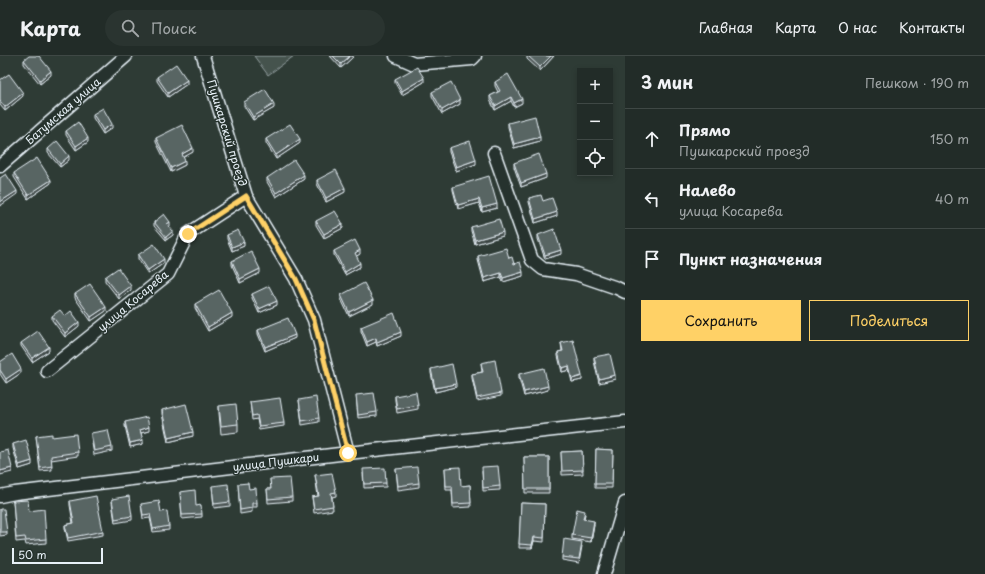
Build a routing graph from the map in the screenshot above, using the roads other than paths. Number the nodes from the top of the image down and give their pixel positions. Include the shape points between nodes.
1 (203, 56) edge
2 (396, 56) edge
3 (474, 56) edge
4 (122, 57) edge
5 (494, 153) dead end
6 (0, 166) edge
7 (246, 196) junction
8 (625, 292) edge
9 (47, 372) dead end
10 (625, 422) edge
11 (348, 453) junction
12 (0, 496) edge
13 (625, 503) edge
14 (604, 574) edge

1 - 7 street, Пушкарский проезд
2 - 3 street via 414,64 472,59
4 - 6 street, Батумская улица
5 - 8 street via 532,260 543,269 576,274
7 - 9 street, улица Косарева via 188,234 168,274
7 - 11 street, Пушкарский проезд via 296,279 314,320
10 - 11 street, улица Пушкари
11 - 12 street, улица Пушкари
13 - 14 street

